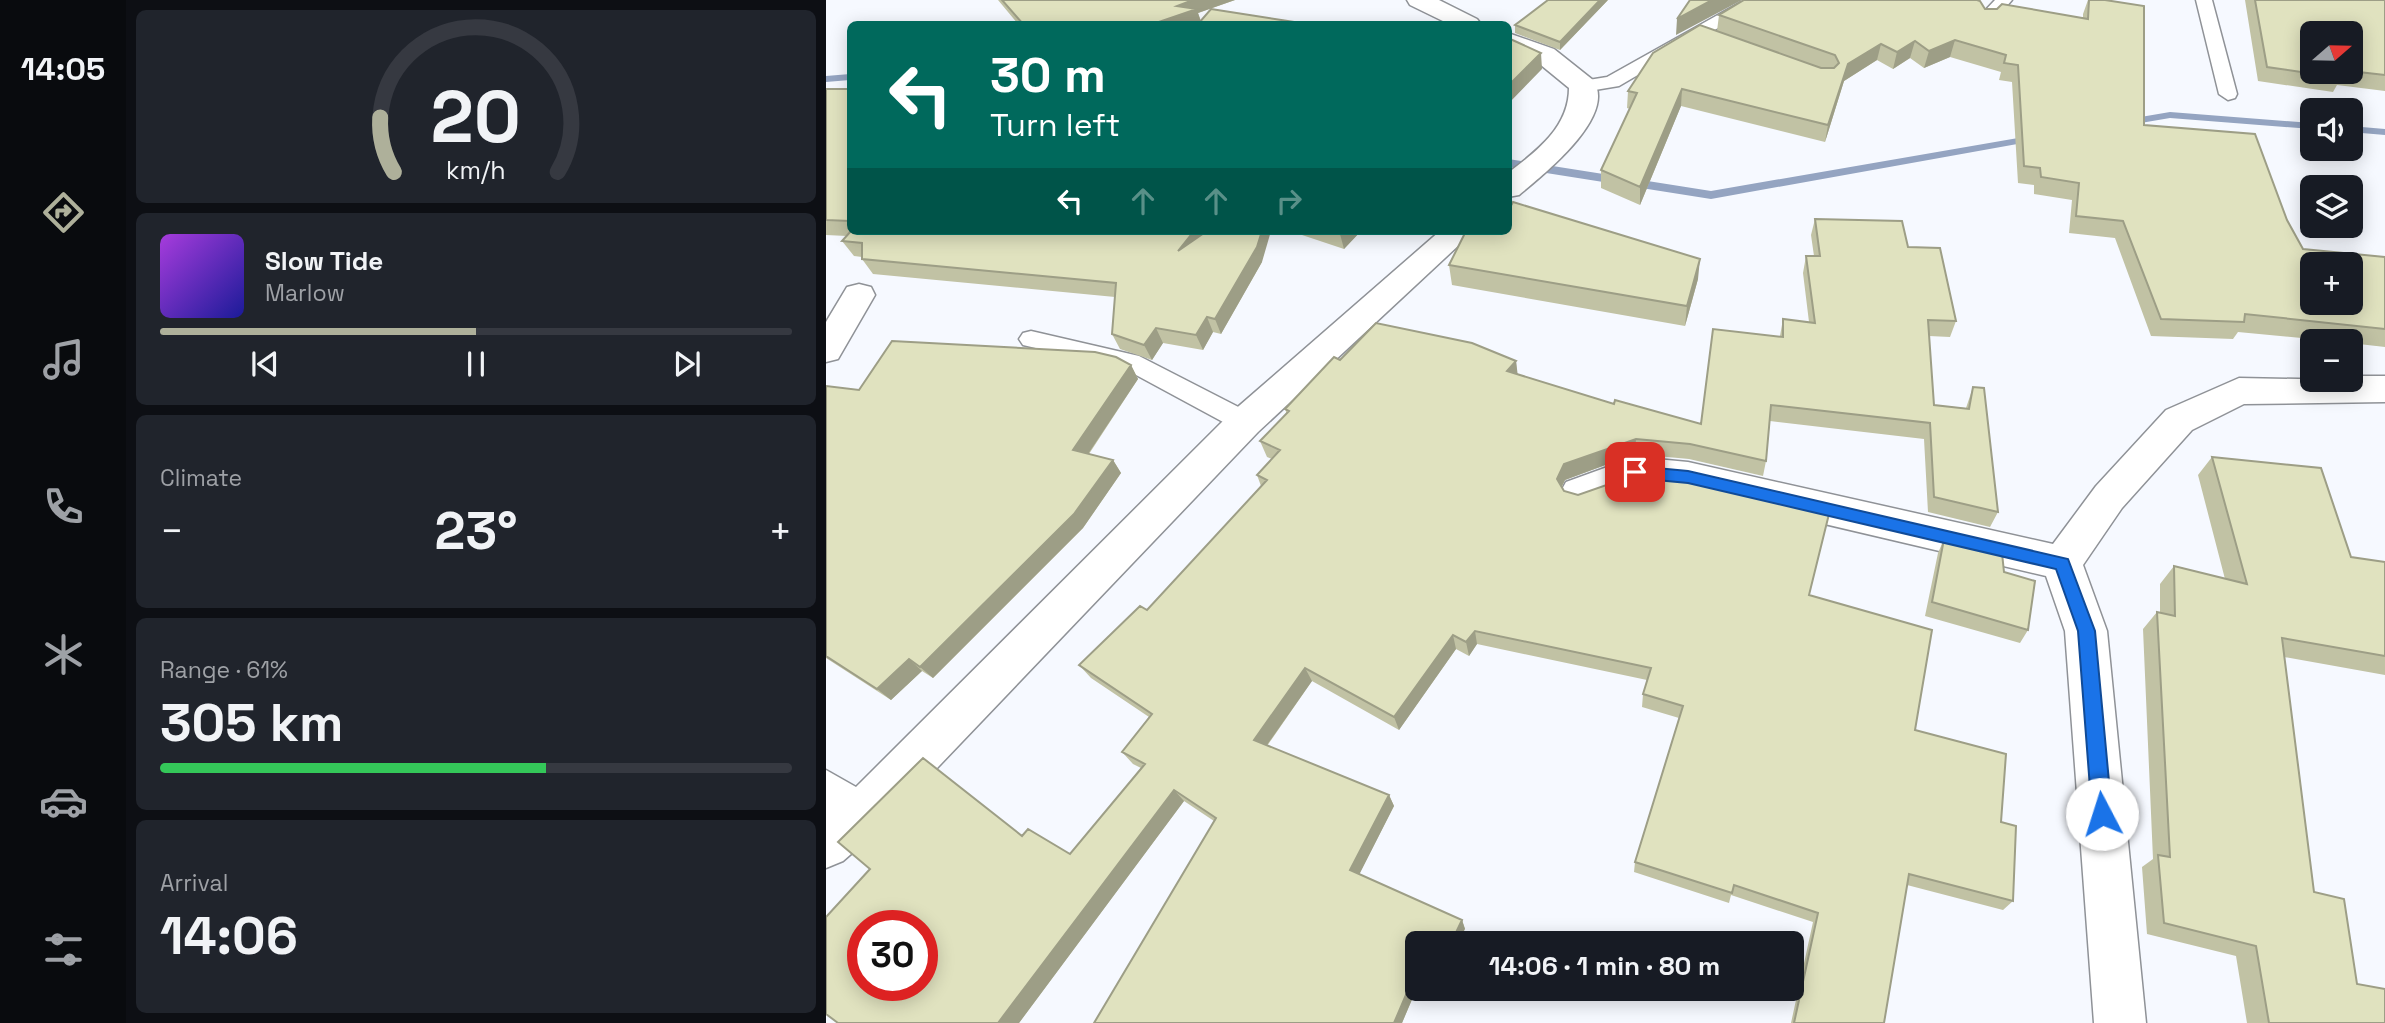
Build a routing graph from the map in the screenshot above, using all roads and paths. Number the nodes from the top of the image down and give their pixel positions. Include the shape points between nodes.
1 (1419, 0) edge
2 (2004, 0) edge
3 (2204, 0) edge
4 (1741, 7) edge
5 (1986, 19) edge
6 (1462, 21) edge
7 (1697, 33) junction
8 (1723, 42) edge
9 (1512, 43) edge
10 (1583, 86) junction
11 (2228, 94) dead end
12 (1512, 185) edge
13 (1455, 235) edge
14 (859, 295) dead end
15 (1031, 339) dead end
16 (826, 350) edge
17 (2385, 389) edge
18 (1245, 422) junction
19 (1579, 493) edge
20 (2062, 564) junction
21 (837, 818) edge
22 (2120, 1023) edge

1 - 6 street
2 - 5 lane
3 - 11 lane
4 - 7 lane
7 - 8 lane
7 - 10 lane via 1612,82
9 - 10 street via 1545,55
10 - 12 street via 1586,101 1557,149
13 - 18 street
14 - 16 street
15 - 18 lane via 1131,362
17 - 20 street via 2239,391 2179,420 2109,497
18 - 21 street
19 - 20 street via 1635,472 1688,477
20 - 22 street via 2086,631

